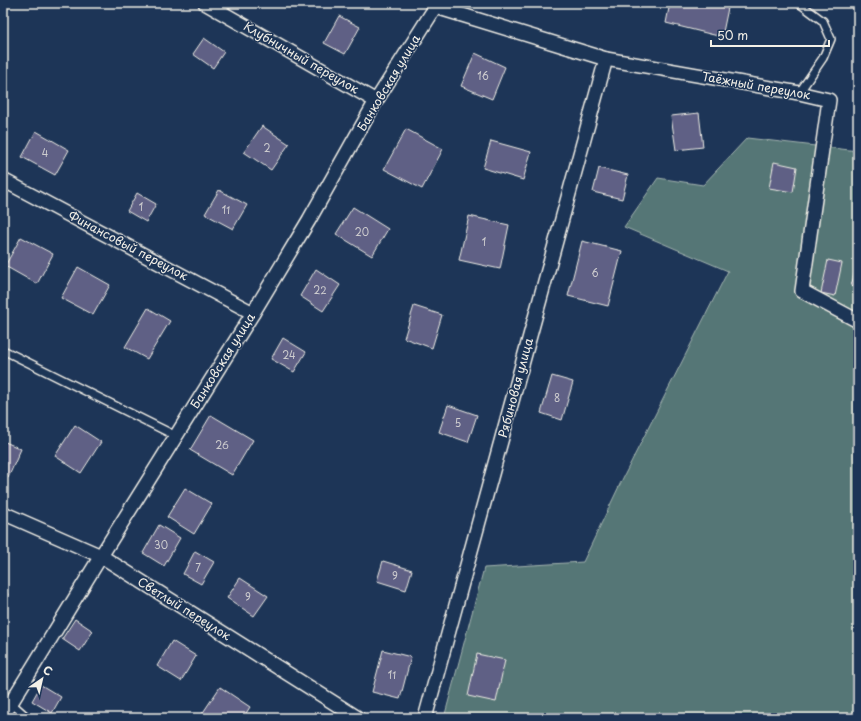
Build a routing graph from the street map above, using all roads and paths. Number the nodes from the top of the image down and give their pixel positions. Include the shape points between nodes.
1 (205, 3) edge
2 (799, 3) edge
3 (437, 5) edge
4 (606, 59) junction
5 (799, 93) junction
6 (376, 101) junction
7 (3, 180) edge
8 (253, 313) junction
9 (858, 321) edge
10 (4, 351) dead end
11 (176, 436) junction
12 (3, 513) edge
13 (100, 556) junction
14 (10, 702) junction
15 (3, 716) edge
16 (28, 718) edge
17 (358, 718) edge
18 (425, 718) edge

1 - 6 street, Клубничный переулок
2 - 5 lane via 823,21 831,38 823,58
3 - 4 street, Таёжный переулок
3 - 6 street, Банковская улица
4 - 5 street, Таёжный переулок
4 - 18 street, Рябиновая улица
5 - 9 street, Таёжный переулок via 828,100 802,291
6 - 8 street, Банковская улица
7 - 8 street, Финансовый переулок
8 - 11 street, Банковская улица
10 - 11 lane
11 - 13 street, Банковская улица
12 - 13 street, Светлый переулок
13 - 14 street, Банковская улица
13 - 17 street, Светлый переулок
14 - 15 street, Банковская улица
14 - 16 lane

